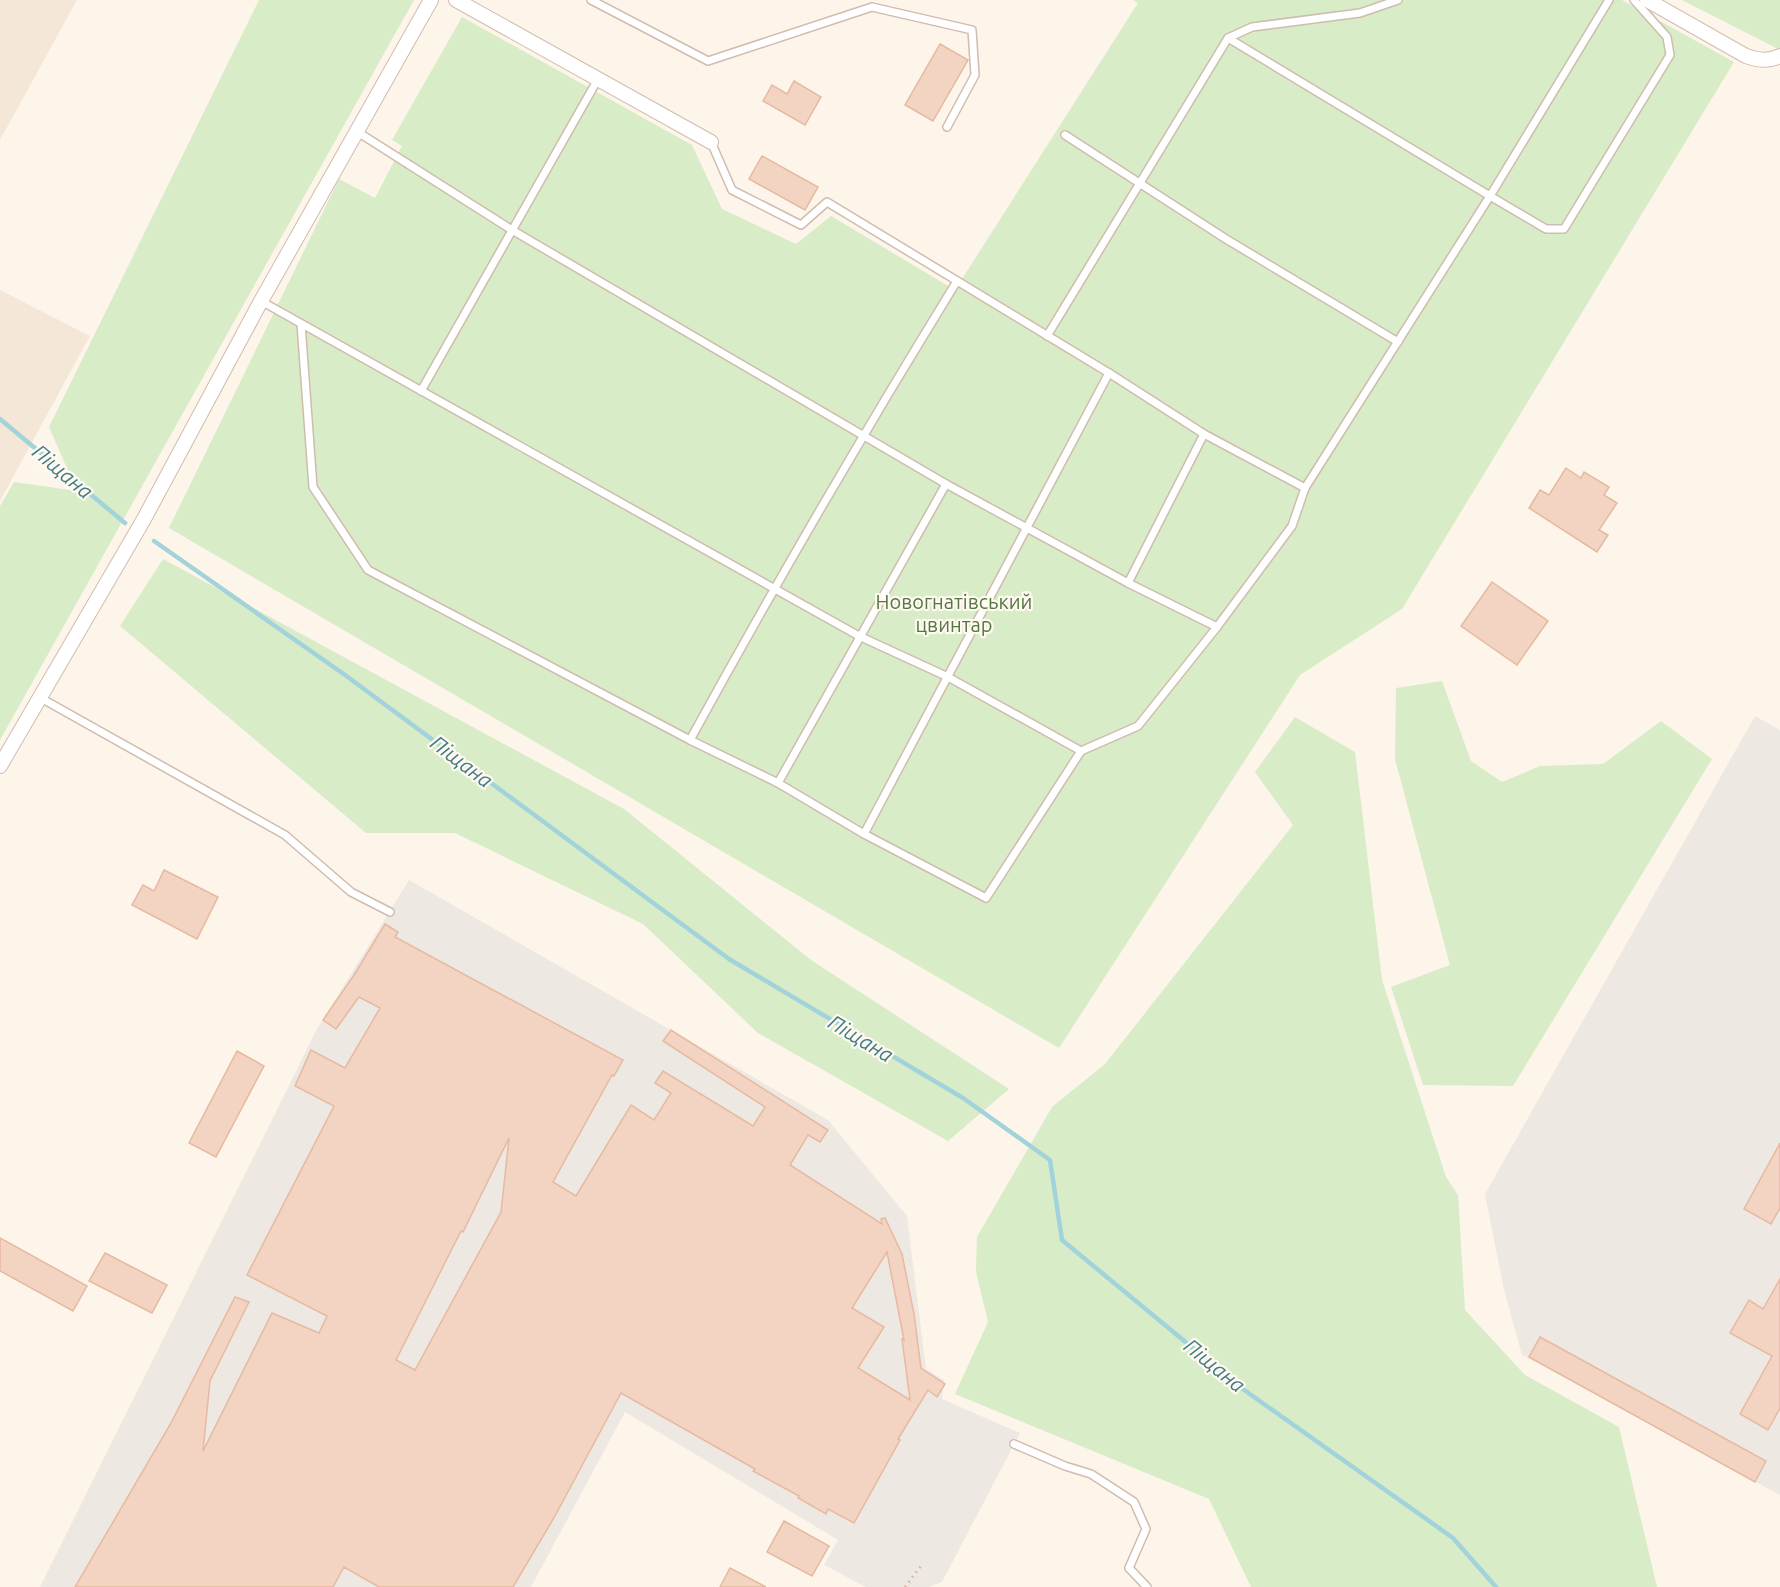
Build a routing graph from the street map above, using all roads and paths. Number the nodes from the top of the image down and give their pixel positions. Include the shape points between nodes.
1 (431, 0) edge
2 (456, 0) edge
3 (591, 0) edge
4 (1398, 0) edge
5 (1609, 0) edge
6 (1634, 0) edge
7 (1647, 0) edge
8 (1228, 38) junction
9 (1780, 56) edge
10 (598, 79) junction
11 (947, 127) dead end
12 (356, 131) junction
13 (1065, 135) dead end
14 (711, 142) joint
15 (1139, 185) junction
16 (1490, 196) junction
17 (512, 230) junction
18 (957, 281) junction
19 (261, 301) junction
20 (301, 324) junction
21 (1047, 336) junction
22 (1398, 342) junction
23 (1109, 373) junction
24 (421, 391) junction
25 (1204, 434) junction
26 (863, 435) junction
27 (946, 484) junction
28 (1305, 488) junction
29 (1026, 526) junction
30 (1128, 583) junction
31 (774, 588) junction
32 (1217, 627) junction
33 (859, 636) junction
34 (948, 677) junction
35 (39, 697) junction
36 (690, 740) junction
37 (1081, 751) junction
38 (0, 766) edge
39 (778, 783) junction
40 (864, 834) junction
41 (390, 912) dead end
42 (1014, 1444) dead end
43 (921, 1566) dead end
44 (905, 1587) edge
45 (1147, 1587) edge

1 - 12 street
2 - 10 street
3 - 11 lane via 708,61 872,7 972,30 975,75
4 - 8 lane via 1360,13 1252,27
5 - 16 lane
6 - 16 lane via 1667,37 1670,55 1564,229 1546,230
7 - 9 street via 1746,56 1760,60
8 - 15 lane
8 - 16 lane
10 - 14 street
10 - 17 lane
12 - 17 lane
12 - 19 street
13 - 15 lane
14 - 18 lane via 732,190 801,225 827,202
15 - 21 lane
15 - 22 lane
16 - 22 lane
17 - 24 lane
17 - 26 lane
18 - 21 lane
18 - 26 lane
19 - 20 lane
19 - 35 street via 144,519
20 - 24 lane
20 - 36 lane via 314,487 368,570
21 - 23 lane
22 - 28 lane
23 - 25 lane
23 - 29 lane
24 - 31 lane
25 - 28 lane
25 - 30 lane
26 - 27 lane
26 - 31 lane
27 - 29 lane
27 - 33 lane
28 - 32 lane via 1292,526
29 - 30 lane
29 - 34 lane
30 - 32 lane
31 - 33 lane
31 - 36 lane
32 - 37 lane via 1138,726
33 - 34 lane
33 - 39 lane
34 - 37 lane
34 - 40 lane
35 - 38 street
35 - 41 lane via 285,834 351,892
36 - 39 lane
37 - 40 lane via 986,898
39 - 40 lane
42 - 45 lane via 1091,1474 1134,1502 1146,1529 1129,1568
43 - 44 path

